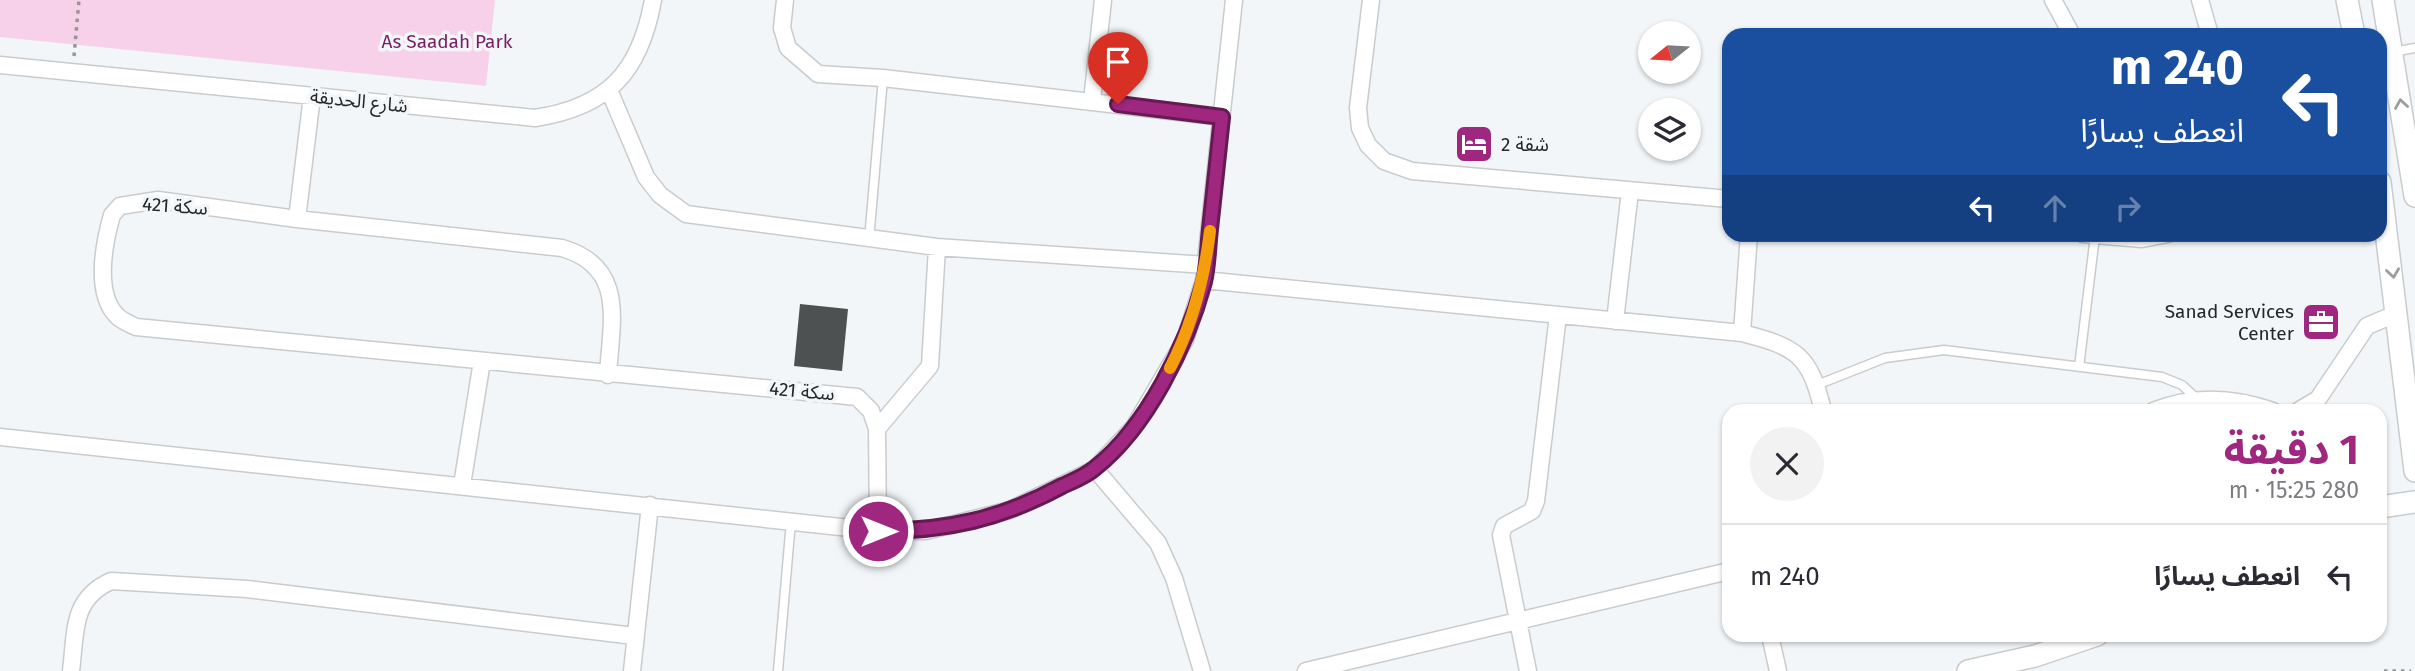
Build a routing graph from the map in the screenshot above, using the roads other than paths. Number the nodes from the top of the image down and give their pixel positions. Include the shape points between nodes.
1 (653, 0) edge
2 (785, 0) edge
3 (1103, 0) edge
4 (1234, 0) edge
5 (1371, 0) edge
6 (2053, 0) edge
7 (2200, 0) edge
8 (2347, 0) edge
9 (2383, 0) edge
10 (2068, 28) edge
11 (2208, 28) edge
12 (2353, 28) edge
13 (2415, 48) edge
14 (2393, 52) junction
15 (0, 65) edge
16 (883, 78) junction
17 (609, 90) junction
18 (312, 96) junction
19 (1092, 101) junction
20 (1222, 117) junction
21 (1630, 191) junction
22 (2415, 196) edge
23 (1722, 198) edge
24 (297, 219) junction
25 (2387, 233) edge
26 (869, 240) junction
27 (1748, 242) edge
28 (2088, 242) edge
29 (937, 247) junction
30 (1205, 272) junction
31 (2398, 313) junction
32 (1558, 315) junction
33 (1615, 321) junction
34 (1742, 333) junction
35 (482, 361) junction
36 (2079, 367) junction
37 (608, 375) junction
38 (1817, 385) junction
39 (2197, 400) junction
40 (1821, 404) edge
41 (2181, 404) edge
42 (2247, 404) edge
43 (2310, 404) edge
44 (877, 429) junction
45 (0, 437) edge
46 (1094, 469) junction
47 (2415, 471) edge
48 (462, 485) junction
49 (2415, 502) edge
50 (650, 505) junction
51 (2387, 506) edge
52 (791, 521) junction
53 (878, 531) junction
54 (1722, 573) edge
55 (1516, 621) junction
56 (634, 636) junction
57 (1772, 642) edge
58 (2076, 642) edge
59 (71, 671) edge
60 (632, 671) edge
61 (778, 671) edge
62 (1202, 671) edge
63 (1306, 671) edge
64 (1528, 671) edge
65 (1778, 671) edge
66 (1968, 671) edge

1 - 17 street, شارع الحديقة via 637,56
2 - 16 street via 782,28 788,48 804,65 818,74
3 - 19 street
4 - 20 street
5 - 21 street via 1358,108 1368,145 1384,161 1412,171
6 - 10 street
7 - 11 street
8 - 12 main road
9 - 14 main road
13 - 14 lane
22 -> 14 main road
15 - 18 street, شارع الحديقة
16 - 19 street
16 - 26 lane
17 - 18 street, شارع الحديقة via 578,108 535,118
17 - 26 street via 646,177 660,195 686,214
18 - 24 street
19 - 20 street
20 - 30 street
21 - 23 street
21 - 33 street
24 - 35 street, سكة 421 via 158,200 120,206 108,227 103,285 108,303 118,318 136,327
24 - 37 street, سكة 421 via 562,248 582,254 607,281 612,298
25 -> 31 main road
26 - 29 street
27 - 34 street
28 - 36 lane
29 - 30 street
29 - 44 street via 930,366
30 - 32 street
30 - 46 street via 1185,340 1166,376 1134,428
31 - 43 street via 2367,326 2318,399
31 - 47 main road
32 - 33 street
32 - 55 street via 1536,502 1532,511 1504,526 1501,535
33 - 34 street
34 - 38 street via 1777,342 1796,353 1811,369
35 - 37 street, سكة 421
35 - 48 street
36 - 38 lane via 1924,351 1885,358
36 - 39 lane via 2162,377 2182,385
37 - 44 street, سكة 421 via 857,397 870,411
38 - 40 street
39 - 41 street
39 - 42 street
44 - 53 street
45 - 48 street
46 - 53 street via 1030,502 977,521 926,531
46 - 62 street via 1158,543 1174,578
48 - 50 street
49 - 51 main road
50 - 52 street
50 - 56 street
52 - 53 street
52 - 61 lane
54 - 55 street
55 - 63 street
55 - 64 street
56 - 59 street via 247,589 111,581 94,589 82,603
56 - 60 street
57 - 65 street
58 - 66 main road

